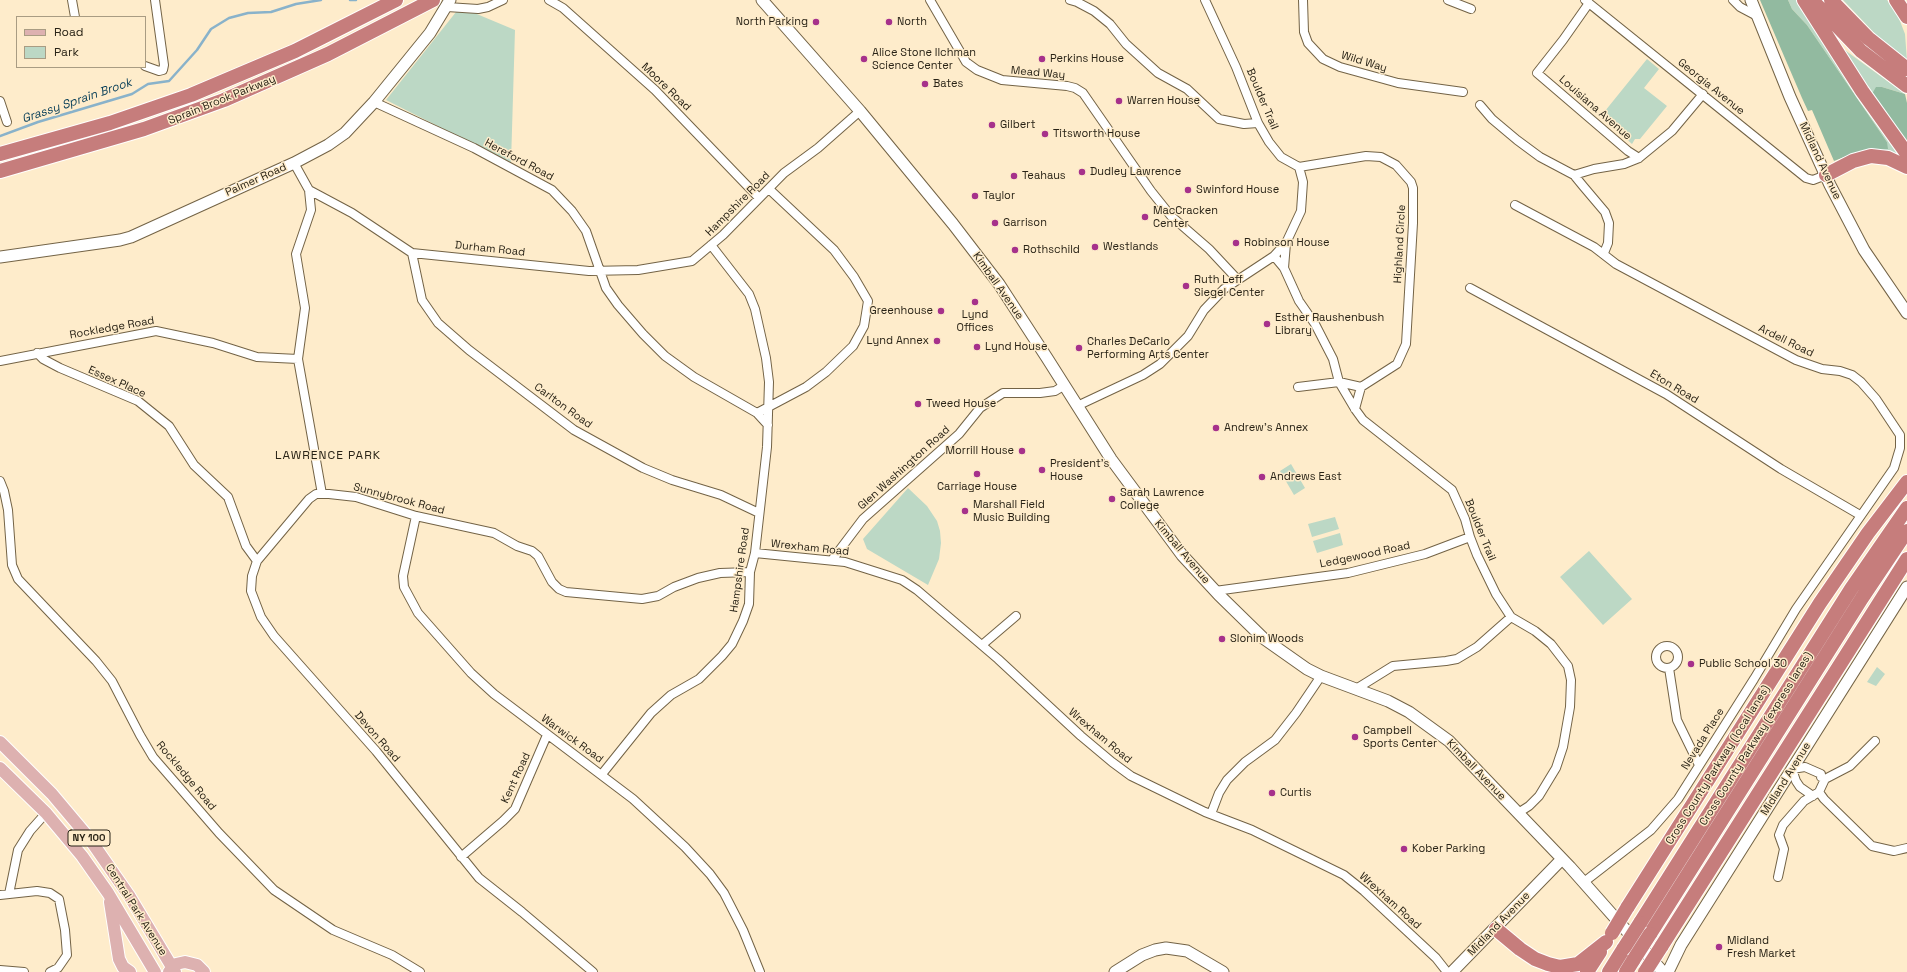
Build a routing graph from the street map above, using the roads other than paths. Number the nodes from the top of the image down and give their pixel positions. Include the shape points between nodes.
1 (72, 0) edge
2 (155, 0) edge
3 (396, 0) edge
4 (433, 0) edge
5 (503, 0) edge
6 (549, 0) edge
7 (762, 0) edge
8 (930, 0) edge
9 (1070, 0) edge
10 (1205, 0) edge
11 (1303, 0) edge
12 (1448, 0) edge
13 (1733, 0) edge
14 (1751, 0) edge
15 (1804, 0) edge
16 (1812, 0) edge
17 (1831, 0) edge
18 (1838, 0) edge
19 (1896, 0) edge
20 (1587, 1) edge
21 (449, 3) edge
22 (1471, 9) dead end
23 (75, 16) edge
24 (1757, 16) junction
25 (1907, 17) edge
26 (1857, 28) junction
27 (146, 66) edge
28 (1907, 69) edge
29 (1907, 86) edge
30 (1464, 92) dead end
31 (1703, 94) junction
32 (0, 101) edge
33 (374, 102) junction
34 (1480, 105) dead end
35 (860, 111) junction
36 (7, 122) dead end
37 (1258, 123) junction
38 (0, 154) edge
39 (1907, 154) edge
40 (1639, 158) junction
41 (294, 163) junction
42 (1299, 167) junction
43 (1907, 167) edge
44 (0, 172) edge
45 (1574, 175) junction
46 (1826, 175) junction
47 (769, 188) junction
48 (309, 190) junction
49 (759, 198) junction
50 (1515, 205) dead end
51 (1286, 243) junction
52 (712, 245) junction
53 (412, 253) junction
54 (1604, 253) junction
55 (423, 254) junction
56 (1274, 256) junction
57 (0, 257) edge
58 (414, 266) junction
59 (1284, 268) junction
60 (600, 271) junction
61 (1238, 280) junction
62 (1470, 288) dead end
63 (1907, 313) edge
64 (37, 353) junction
65 (298, 359) junction
66 (0, 361) edge
67 (1339, 382) junction
68 (1065, 385) junction
69 (1298, 387) dead end
70 (1361, 388) junction
71 (1077, 406) junction
72 (769, 407) junction
73 (1355, 409) junction
74 (757, 413) junction
75 (768, 425) junction
76 (1907, 470) edge
77 (0, 481) edge
78 (1907, 482) edge
79 (322, 494) junction
80 (1907, 508) edge
81 (759, 513) junction
82 (1860, 515) junction
83 (416, 516) junction
84 (1907, 531) edge
85 (1470, 537) junction
86 (755, 553) junction
87 (1907, 559) edge
88 (257, 560) junction
89 (832, 560) junction
90 (750, 572) junction
91 (1813, 583) joint
92 (1907, 587) edge
93 (1215, 591) junction
94 (1820, 603) junction
95 (1016, 616) dead end
96 (1511, 617) junction
97 (982, 645) junction
98 (1669, 668) dead end
99 (1321, 676) junction
100 (1356, 689) junction
101 (547, 735) junction
102 (1875, 741) dead end
103 (0, 742) edge
104 (1699, 765) junction
105 (0, 768) edge
106 (1792, 769) junction
107 (602, 774) junction
108 (1823, 778) junction
109 (1816, 794) junction
110 (46, 813) junction
111 (1518, 813) junction
112 (1211, 814) junction
113 (1907, 848) edge
114 (461, 857) junction
115 (1562, 859) junction
116 (1778, 877) dead end
117 (1584, 882) junction
118 (108, 893) junction
119 (0, 894) edge
120 (9, 894) junction
121 (1492, 932) junction
122 (1609, 937) junction
123 (161, 948) junction
124 (0, 970) edge
125 (152, 971) edge
126 (172, 971) edge
127 (24, 972) edge
128 (50, 972) edge
129 (130, 972) edge
130 (204, 972) edge
131 (420, 972) edge
132 (593, 972) edge
133 (760, 972) edge
134 (1115, 972) edge
135 (1223, 972) edge
136 (1447, 972) edge
137 (1452, 972) edge
138 (1539, 972) edge
139 (1587, 972) edge
140 (1609, 972) edge
141 (1626, 972) edge
142 (1645, 972) edge
143 (1663, 972) edge
144 (1668, 972) edge

1 - 23 street
2 - 27 street via 164,60 163,70
3 - 38 highway, Sprain Brook Parkway via 295,51 197,92 130,116
4 - 44 highway, Sprain Brook Parkway via 315,60 224,100 144,129
5 - 21 street via 478,9
6 - 49 street, Moore Road via 563,8 655,90
7 - 35 street, Kimball Avenue
8 - 61 street, Mead Way via 966,62 977,70 1002,80 1068,86 1083,93 1167,211 1209,249
9 - 37 street via 1094,11 1158,73 1187,89 1219,119 1244,124
10 - 37 street, Boulder Trail
11 - 30 street, Wild Way via 1304,32 1308,43 1323,59 1340,67 1398,83
12 - 22 street
13 - 24 street
14 - 24 street, Midland Avenue
15 - 39 highway via 1862,91
16 - 29 highway via 1856,46
17 - 26 highway
18 - 26 highway
19 - 25 highway
20 - 31 street, Georgia Avenue
20 - 40 street, Louisiana Avenue via 1563,40 1537,73
21 - 33 street, Palmer Road via 430,33
24 - 46 street, Midland Avenue
26 - 28 highway
31 - 40 street via 1672,131
31 - 46 street, Georgia Avenue via 1808,179 1815,180
32 - 36 street
33 - 41 street, Palmer Road via 345,133
33 - 60 street, Hereford Road via 474,148 552,190 586,231
34 - 45 street via 1517,140 1540,157
35 - 47 street, Hampshire Road
35 - 68 street, Kimball Avenue via 954,224 999,284
37 - 42 street, Boulder Trail via 1281,156
40 - 45 street via 1624,164
41 - 48 street
41 - 57 street, Palmer Road via 131,237
42 - 51 street, Boulder Trail via 1303,182 1301,211
42 - 70 street, Highland Circle via 1360,157 1381,157 1396,165 1413,188 1406,344 1397,364
43 - 46 highway via 1888,158 1871,156 1853,161
45 - 54 street via 1605,212 1609,223 1608,243
46 - 63 street, Midland Avenue via 1864,250
47 - 49 street, Hampshire Road
47 - 72 street via 834,250 868,301 864,326 853,346 806,388
48 - 53 street, Durham Road via 352,213
48 - 65 street via 311,210 296,254 305,308
49 - 52 street, Hampshire Road
50 - 54 street, Ardell Road
51 - 56 street, Boulder Trail
51 - 59 street, Boulder Trail
52 - 60 street, Durham Road via 692,261 638,270
52 - 72 street, Hampshire Road via 749,294 756,310 766,358
53 - 55 street, Durham Road
53 - 58 street, Carlton Road
54 - 82 street, Ardell Road via 1616,264 1796,360 1840,371 1861,382 1895,426 1900,435 1900,448 1894,468
55 - 58 street
55 - 60 street, Durham Road
56 - 59 street, Boulder Trail
56 - 61 street
58 - 81 street, Carlton Road via 422,300 438,323 469,350 574,430 643,468 721,495
59 - 67 street, Boulder Trail via 1299,301 1315,324 1333,359
60 - 74 street, Hereford Road via 606,288 618,305 642,334 665,356 694,378
61 - 71 street via 1224,289 1204,310 1188,336 1160,364 1143,375
62 - 82 street, Eton Road via 1666,394 1781,469
64 - 65 street, Rockledge Road via 156,331 213,343 257,357
64 - 66 street, Rockledge Road
64 - 88 street, Essex Place via 60,368 138,401 169,426 194,465 228,497 246,546
65 - 79 street
67 - 69 street
67 - 70 street
67 - 73 street, Boulder Trail
68 - 71 street, Kimball Avenue
68 - 89 street, Glen Washington Road via 1055,391 1040,393 1003,393 980,408 959,434 863,519
70 - 73 street
71 - 93 street, Kimball Avenue via 1135,494 1182,555
72 - 74 street
72 - 75 street, Hampshire Road
73 - 85 street, Boulder Trail via 1363,420 1452,490
74 - 75 street, Hereford Road
75 - 81 street, Hampshire Road
76 - 94 highway via 1839,566
77 - 131 street, Rockledge Road via 8,510 12,566 18,579 112,681 153,757 219,833 274,890 333,930 392,954
78 - 94 highway, Cross County Parkway (local lanes)
79 - 83 street, Sunnybrook Road via 356,497
79 - 88 street, Devon Road via 316,494 309,499
80 - 140 highway, Cross County Parkway (express lanes), bridge via 1851,589
81 - 86 street, Hampshire Road
82 - 91 street, Ardell Road
83 - 90 street, Sunnybrook Road via 494,533 532,551 538,556 552,582 566,592 642,599 658,596 698,578 720,573
83 - 101 street, Warwick Road via 403,576 404,587 410,600 418,613 471,673
84 - 141 highway, Cross County Parkway (express lanes), bridge via 1865,592
85 - 93 street, Ledgewood Road via 1425,554 1348,572
85 - 96 street, Boulder Trail via 1496,594
86 - 89 street, Wrexham Road
86 - 90 street, Hampshire Road
87 - 142 highway, bridge
88 - 114 street, Devon Road via 251,592 261,617 376,751
89 - 97 street, Wrexham Road via 865,567 902,580 918,590
90 - 107 street, Hampshire Road via 749,604 732,644 699,678 671,695 651,713
91 - 104 street, Nevada Place
92 - 106 street, Midland Avenue
93 - 99 street, Kimball Avenue via 1263,638
94 - 122 highway, Cross County Parkway (local lanes), bridge
95 - 97 street
96 - 100 street via 1477,647 1457,658 1446,662 1393,666
96 - 111 street, Boulder Trail via 1551,644 1568,666 1571,680 1570,707 1563,747 1556,768 1539,796
97 - 112 street, Wrexham Road via 1112,762 1131,776
98 - 104 street via 1677,720
99 - 100 street, Kimball Avenue
99 - 112 street via 1275,740 1245,762 1228,780 1219,793
100 - 111 street, Kimball Avenue via 1388,701 1428,724 1449,741
101 - 107 street, Warwick Road
101 - 114 street, Kent Road via 515,809
102 - 108 street via 1850,766
103 - 123 main road, Central Park Avenue / NY 100 via 52,794 89,838
104 - 117 street, Nevada Place via 1662,819
105 - 110 main road, Central Park Avenue / NY 100
106 - 108 street via 1805,767
106 - 109 street via 1800,787
106 - 144 street, Midland Avenue via 1674,955
107 - 133 street, Warwick Road via 653,816 710,874 724,893 743,930
108 - 109 street
109 - 113 street via 1872,846 1894,851
109 - 116 street via 1804,801 1783,825 1779,835 1784,849
110 - 118 main road, Central Park Avenue / NY 100 via 82,856
110 - 120 street via 18,850
111 - 115 street, Kimball Avenue
112 - 136 street, Wrexham Road via 1252,830 1344,875 1436,958
114 - 132 street, Devon Road via 479,878
115 - 117 street, Kimball Avenue
115 - 121 street, Midland Avenue
117 - 143 street, Kimball Avenue
118 - 125 main road, Central Park Avenue / NY 100
118 - 129 main road via 119,959 123,967
119 - 120 street
120 - 128 street via 37,891 50,893 59,899 67,955 58,968
121 - 122 highway via 1535,959 1560,967 1578,964
121 - 137 street, Midland Avenue
121 - 138 highway
122 - 139 highway, Cross County Parkway (local lanes)
123 - 125 main road
123 - 126 main road, Central Park Avenue / NY 100
124 - 127 street
126 - 130 main road via 181,962 189,962
134 - 135 street via 1142,955 1166,948 1187,951

